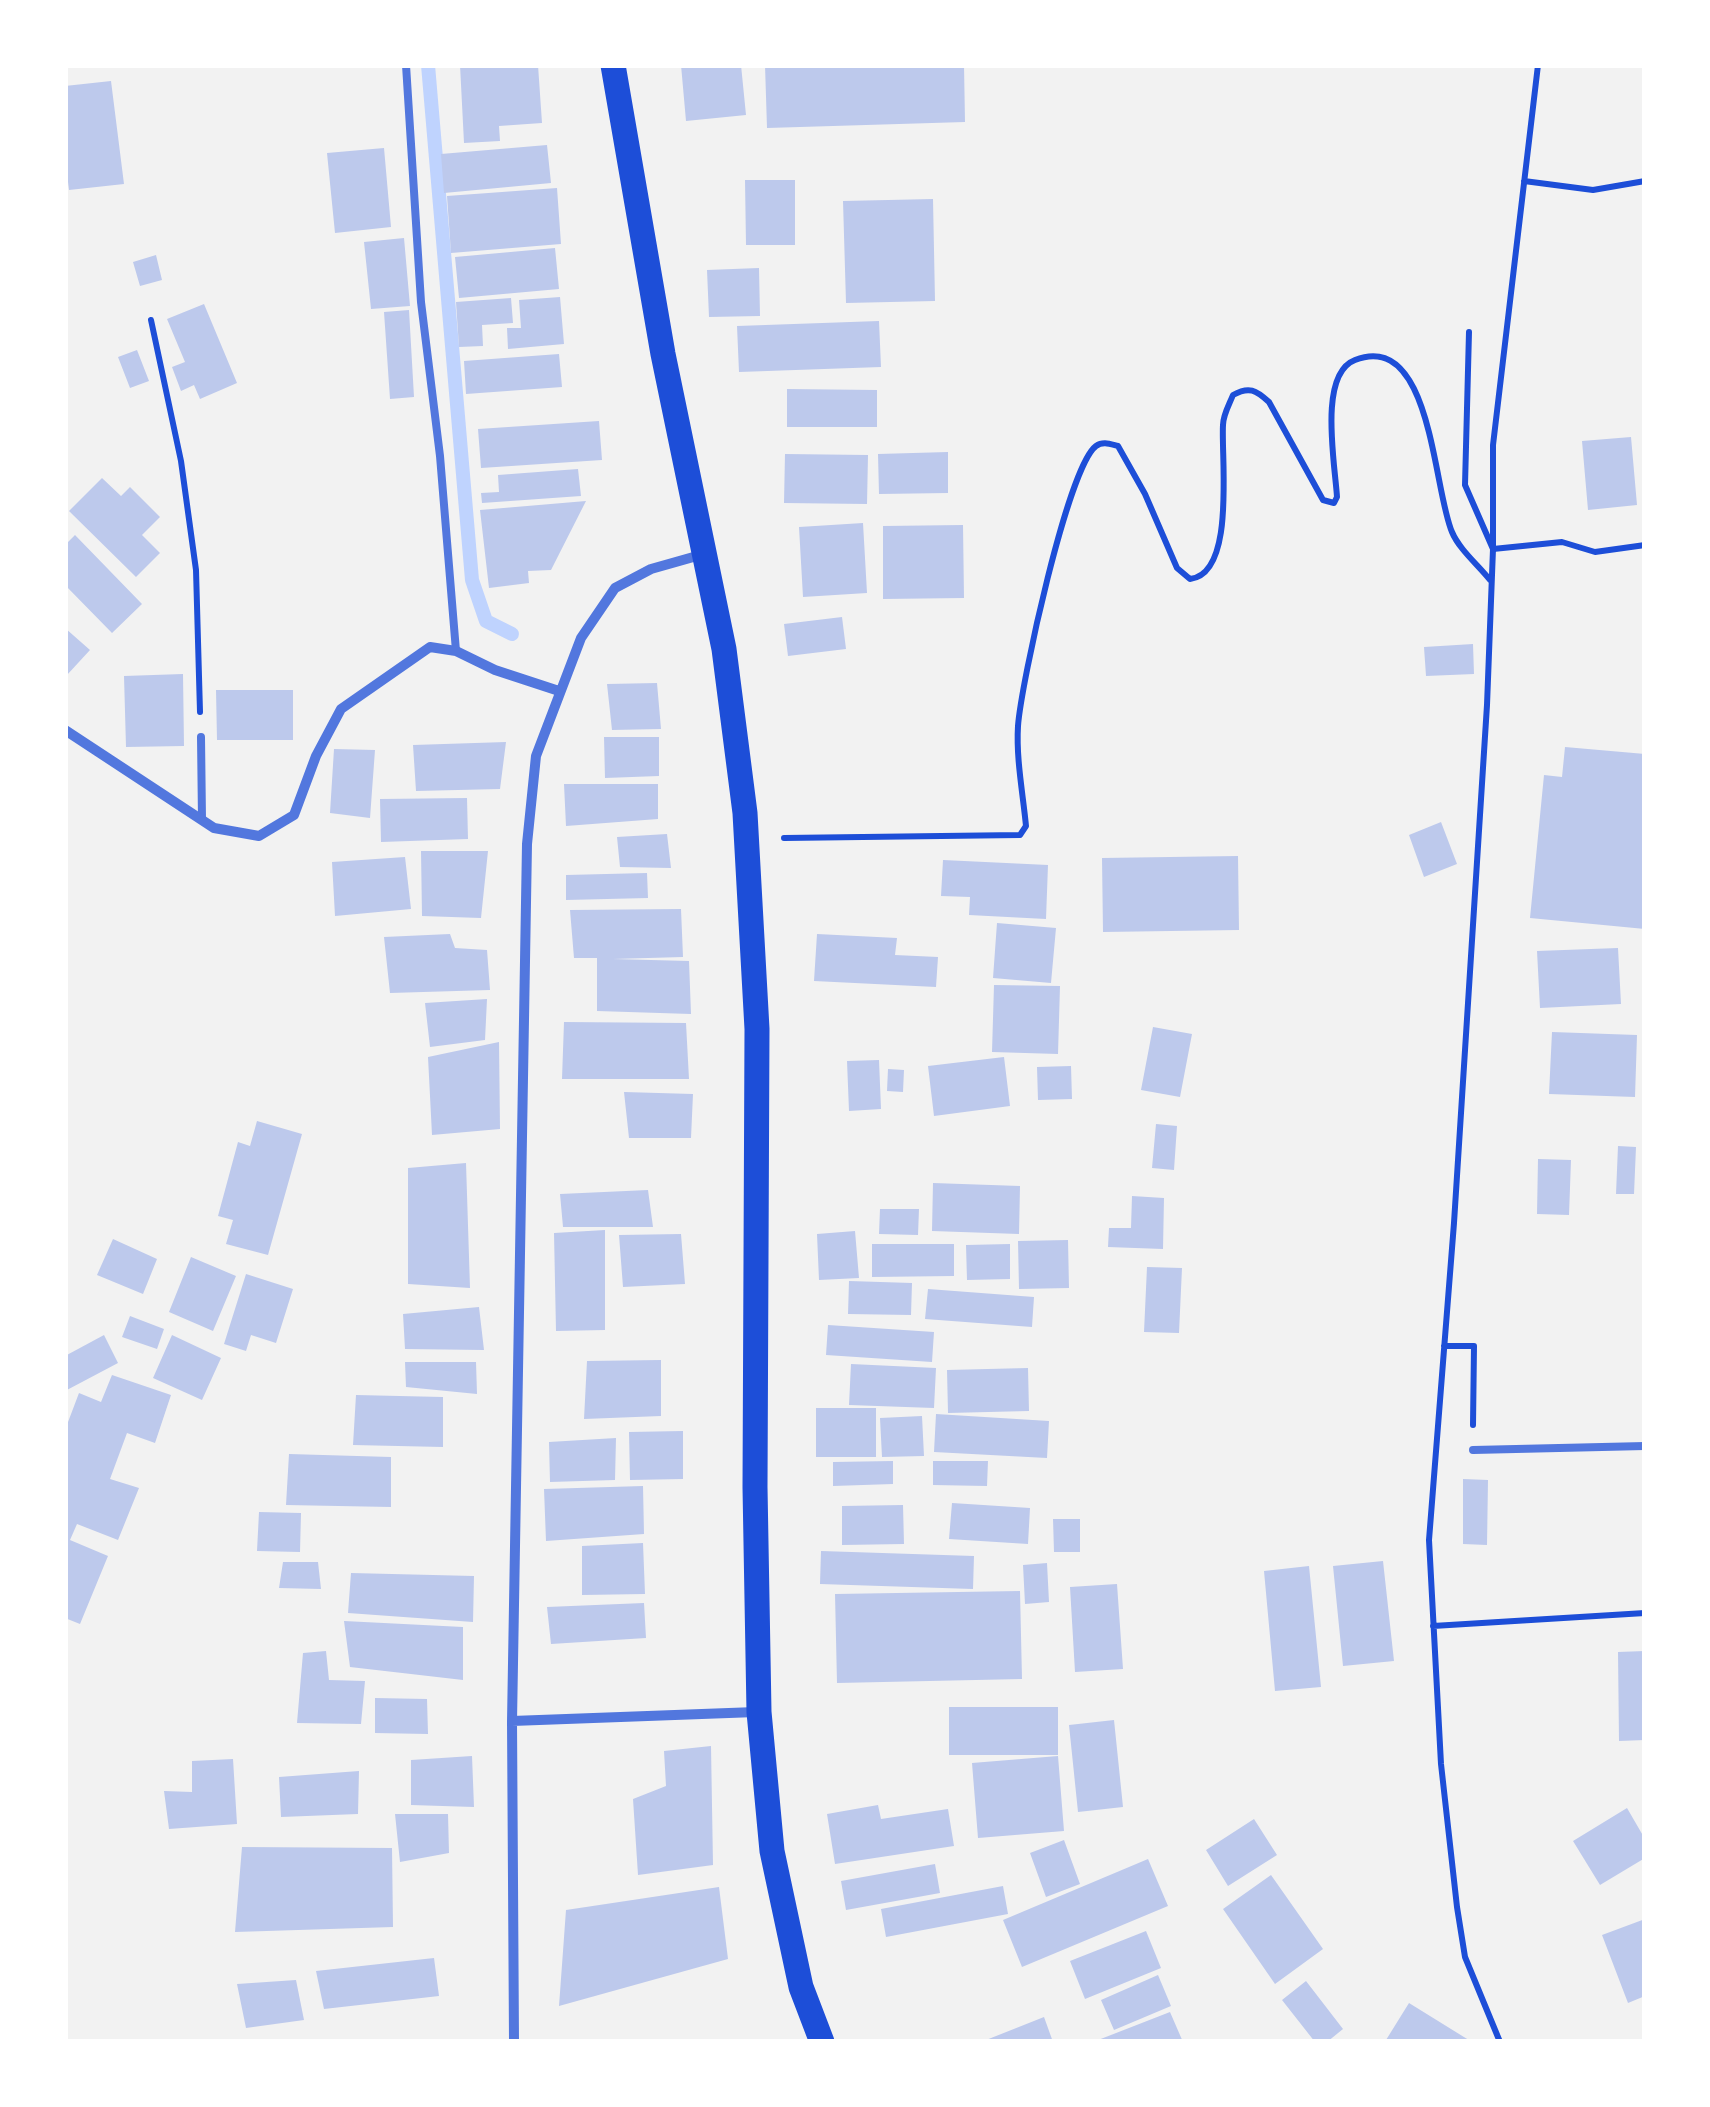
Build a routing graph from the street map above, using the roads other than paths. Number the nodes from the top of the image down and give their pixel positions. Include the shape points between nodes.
1 (406, 65) edge
2 (613, 65) edge
3 (705, 554) junction
4 (456, 651) junction
5 (559, 690) junction
6 (65, 730) edge
7 (201, 738) dead end
8 (202, 820) junction
9 (1645, 1446) edge
10 (1473, 1450) road end
11 (759, 1712) junction
12 (512, 1721) junction
13 (514, 2042) edge
14 (822, 2042) edge

1 - 4 lane via 420,302
2 - 3 main road via 662,354
3 - 5 street via 651,568 615,588
3 - 11 main road via 745,814 757,1029
4 - 5 street
4 - 8 street via 430,648 341,710 294,815 259,836
5 - 12 street via 536,756 528,844
6 - 8 street
7 - 8 lane
9 - 10 lane
11 - 12 street
11 - 14 main road via 772,1851 801,1987
12 - 13 street

